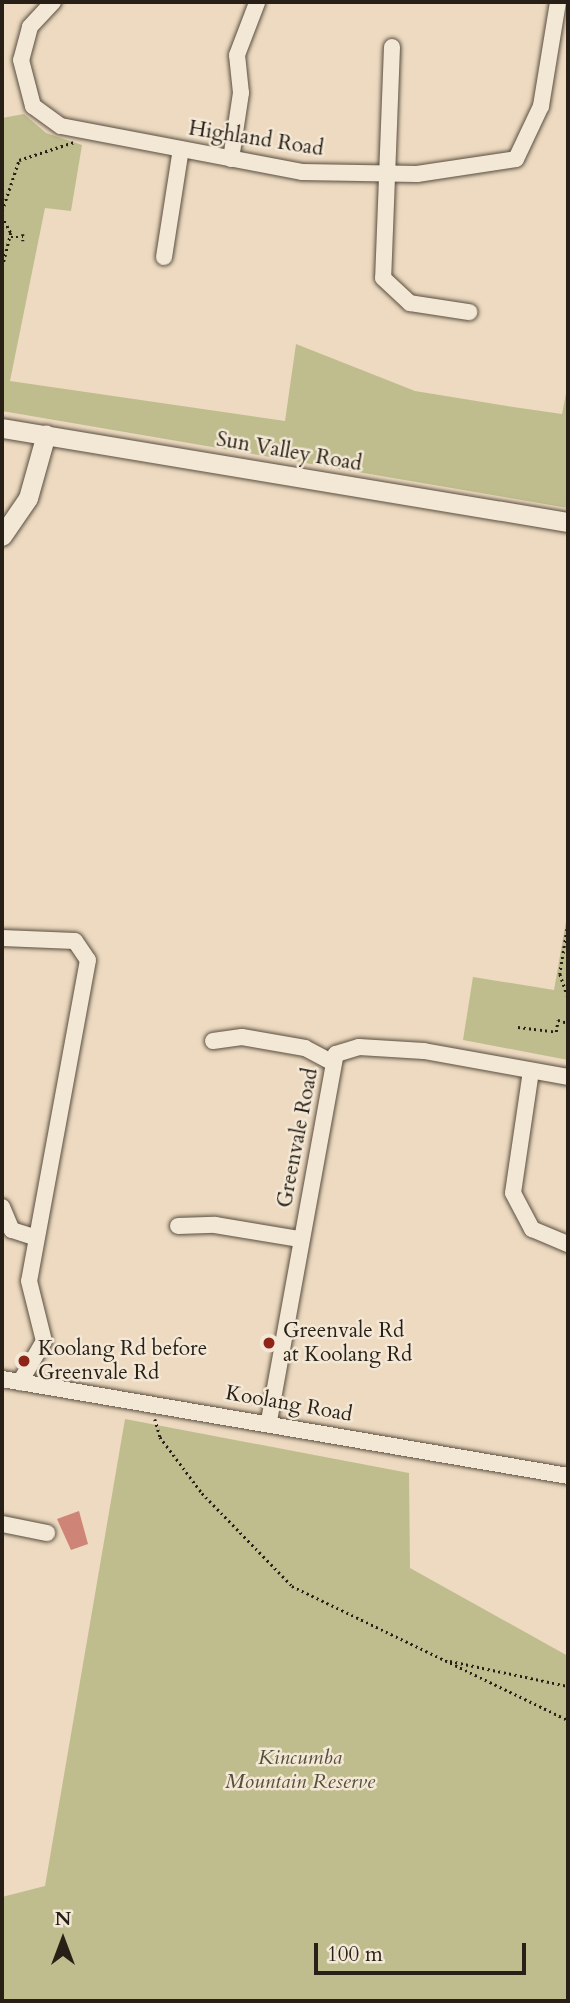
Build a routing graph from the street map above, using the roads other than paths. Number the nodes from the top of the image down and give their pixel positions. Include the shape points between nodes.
1 (52, 2) edge
2 (558, 2) edge
3 (257, 3) edge
4 (392, 47) dead end
5 (181, 149) junction
6 (231, 159) junction
7 (385, 173) junction
8 (164, 257) dead end
9 (470, 312) dead end
10 (2, 428) edge
11 (46, 434) junction
12 (568, 522) edge
13 (2, 537) edge
14 (2, 938) edge
15 (213, 1041) dead end
16 (333, 1063) junction
17 (531, 1071) junction
18 (568, 1077) edge
19 (2, 1207) edge
20 (178, 1226) dead end
21 (36, 1238) junction
22 (300, 1239) junction
23 (568, 1244) edge
24 (2, 1379) edge
25 (20, 1382) junction
26 (269, 1421) junction
27 (568, 1476) edge
28 (2, 1524) edge
29 (47, 1533) dead end

1 - 5 street, Highland Road via 30,27 20,60 33,106 61,126
2 - 7 street, Highland Road via 541,106 516,159
3 - 6 street via 237,55 241,93
4 - 7 street
5 - 6 street, Highland Road
5 - 8 street
6 - 7 street, Highland Road via 302,172
7 - 9 street via 383,278 410,303
10 - 11 street, Sun Valley Road
11 - 12 street, Sun Valley Road
11 - 13 street via 29,498
14 - 21 street via 75,941 88,960
15 - 16 street via 242,1037 296,1046
16 - 17 street, Greenvale Road via 345,1048 394,1048
16 - 22 street, Greenvale Road
17 - 18 street, Greenvale Road
17 - 23 street via 513,1193 532,1229
19 - 21 street via 12,1230
20 - 22 street via 215,1224
21 - 25 street via 29,1286 44,1341
22 - 26 street, Greenvale Road
24 - 25 street, Koolang Road
25 - 26 street, Koolang Road
26 - 27 street, Koolang Road
28 - 29 street

